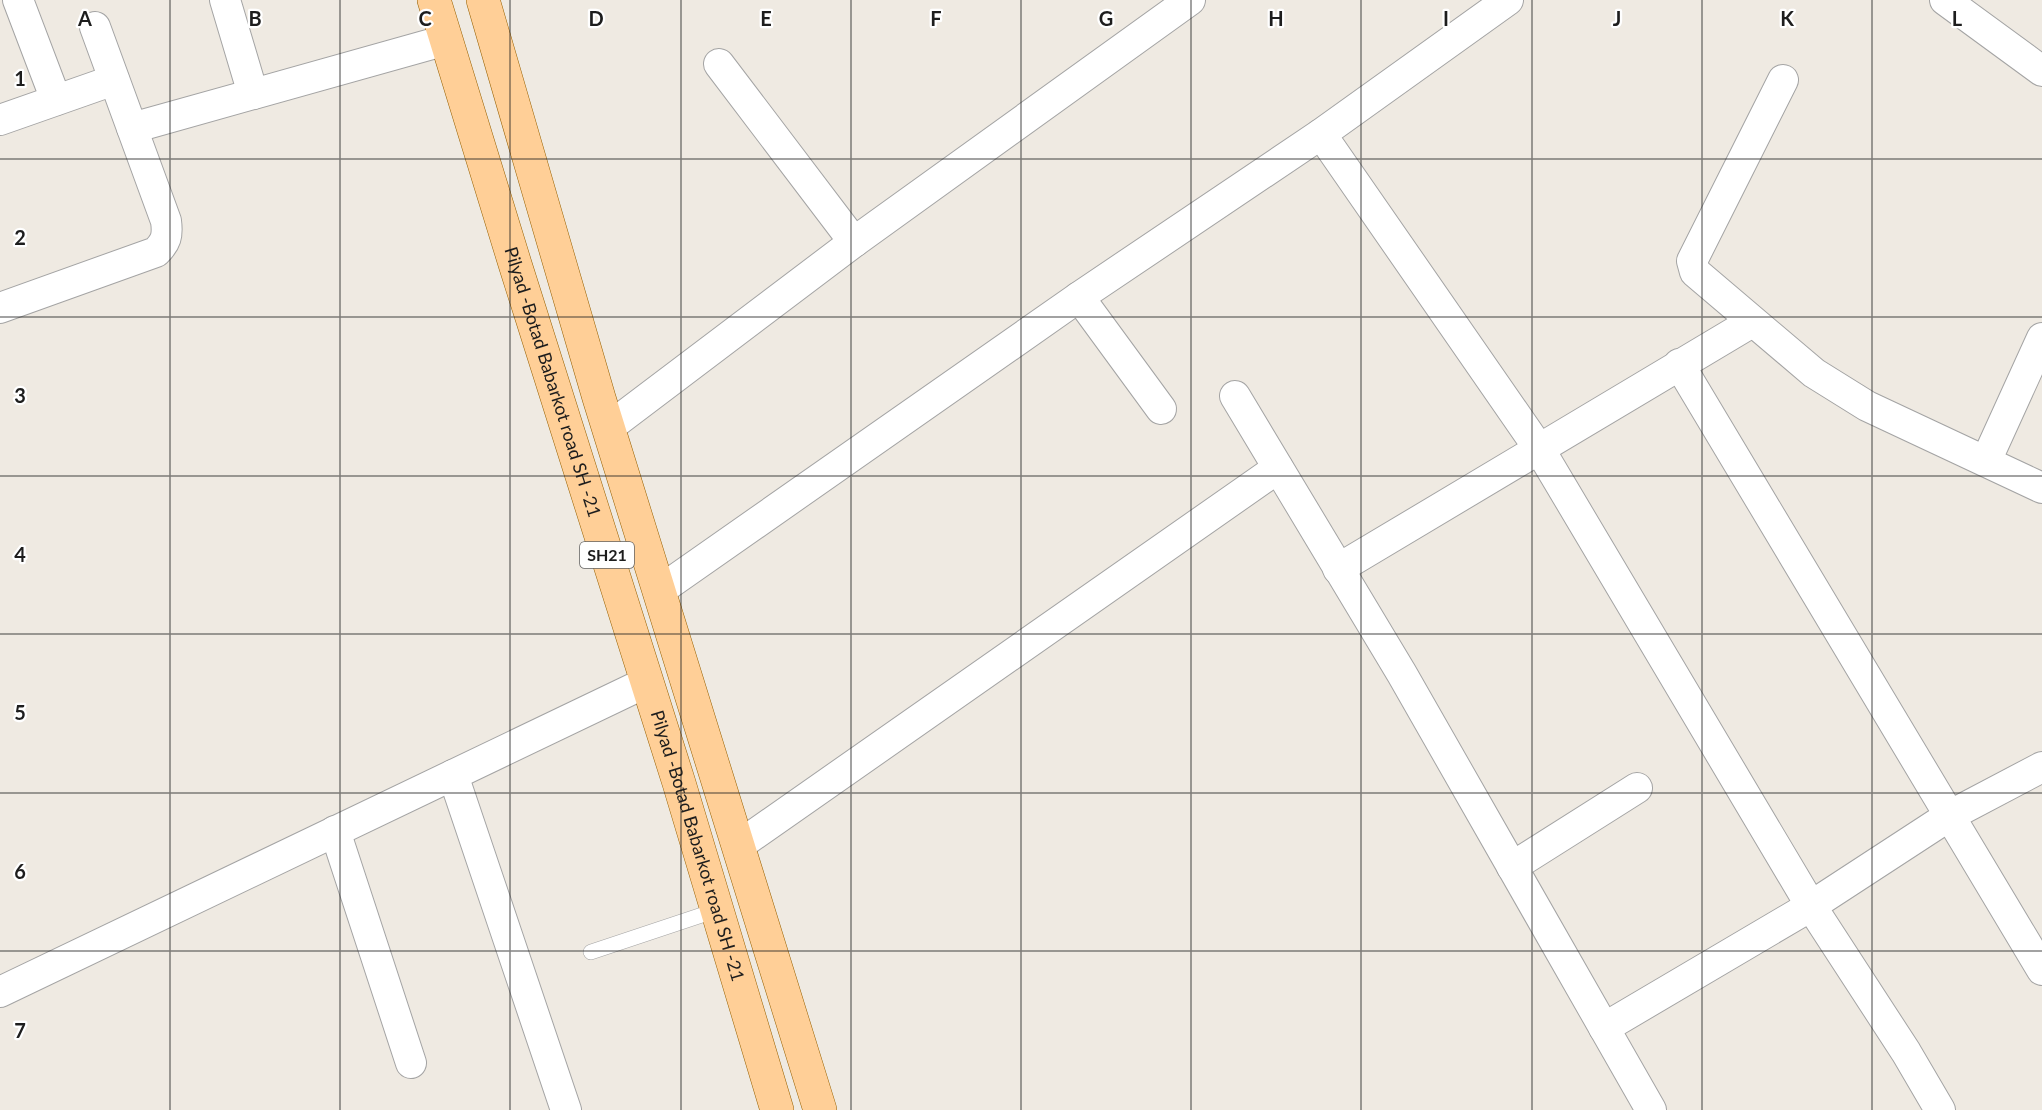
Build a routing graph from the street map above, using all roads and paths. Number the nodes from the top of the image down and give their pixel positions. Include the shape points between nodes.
1 (18, 0) edge
2 (225, 0) edge
3 (434, 0) edge
4 (483, 0) edge
5 (1190, 0) edge
6 (1508, 0) edge
7 (1945, 0) edge
8 (95, 27) dead end
9 (498, 51) junction
10 (450, 52) junction
11 (720, 64) dead end
12 (2042, 71) edge
13 (114, 80) junction
14 (1783, 80) dead end
15 (253, 94) junction
16 (56, 100) junction
17 (0, 120) edge
18 (132, 128) junction
19 (1321, 134) junction
20 (854, 242) junction
21 (1079, 297) junction
22 (0, 308) edge
23 (1752, 322) junction
24 (2042, 338) edge
25 (1679, 364) junction
26 (1235, 396) dead end
27 (1161, 410) dead end
28 (608, 428) junction
29 (1540, 450) junction
30 (1986, 461) junction
31 (1278, 468) junction
32 (2042, 488) edge
33 (1338, 569) junction
34 (659, 591) junction
35 (647, 682) junction
36 (2042, 767) edge
37 (453, 775) junction
38 (1637, 788) dead end
39 (1948, 816) junction
40 (335, 831) junction
41 (738, 846) junction
42 (1512, 867) junction
43 (1811, 906) junction
44 (717, 910) junction
45 (591, 952) dead end
46 (2042, 970) edge
47 (0, 992) edge
48 (1604, 1028) junction
49 (411, 1063) dead end
50 (566, 1110) edge
51 (777, 1110) edge
52 (820, 1110) edge
53 (1651, 1110) edge
54 (1940, 1110) edge

1 - 16 street
2 - 15 street
3 - 10 main road, Pilyad -Botad Babarkot road SH -21 / SH21
4 - 9 main road, SH21
5 - 20 street
6 - 19 street
7 - 12 street
8 - 13 street
9 - 10 main road
9 - 28 main road, SH21
10 - 15 street
10 - 35 main road, Pilyad -Botad Babarkot road SH -21 / SH21
11 - 20 street
13 - 16 street
13 - 18 street
14 - 23 street via 1692,261 1699,277
15 - 18 street
16 - 17 street
18 - 22 street via 166,221 168,234 164,244 156,252
19 - 21 street
19 - 29 street
20 - 28 street
21 - 27 street
21 - 34 street
23 - 25 street
23 - 30 street via 1840,390
24 - 30 street
25 - 29 street
25 - 39 street
26 - 31 street
28 - 34 main road, SH21
29 - 33 street
29 - 43 street
30 - 32 street
31 - 33 street
31 - 41 street
33 - 42 street
34 - 41 main road, SH21
35 - 37 street
35 - 44 main road, Pilyad -Botad Babarkot road SH -21 / SH21
36 - 39 street
37 - 40 street
37 - 50 street
38 - 42 street
39 - 43 street
39 - 46 street
40 - 47 street
40 - 49 street
41 - 52 main road, SH21
42 - 48 street
43 - 48 street
43 - 54 street
44 - 45 lane
44 - 51 main road, Pilyad -Botad Babarkot road SH -21 / SH21
48 - 53 street

